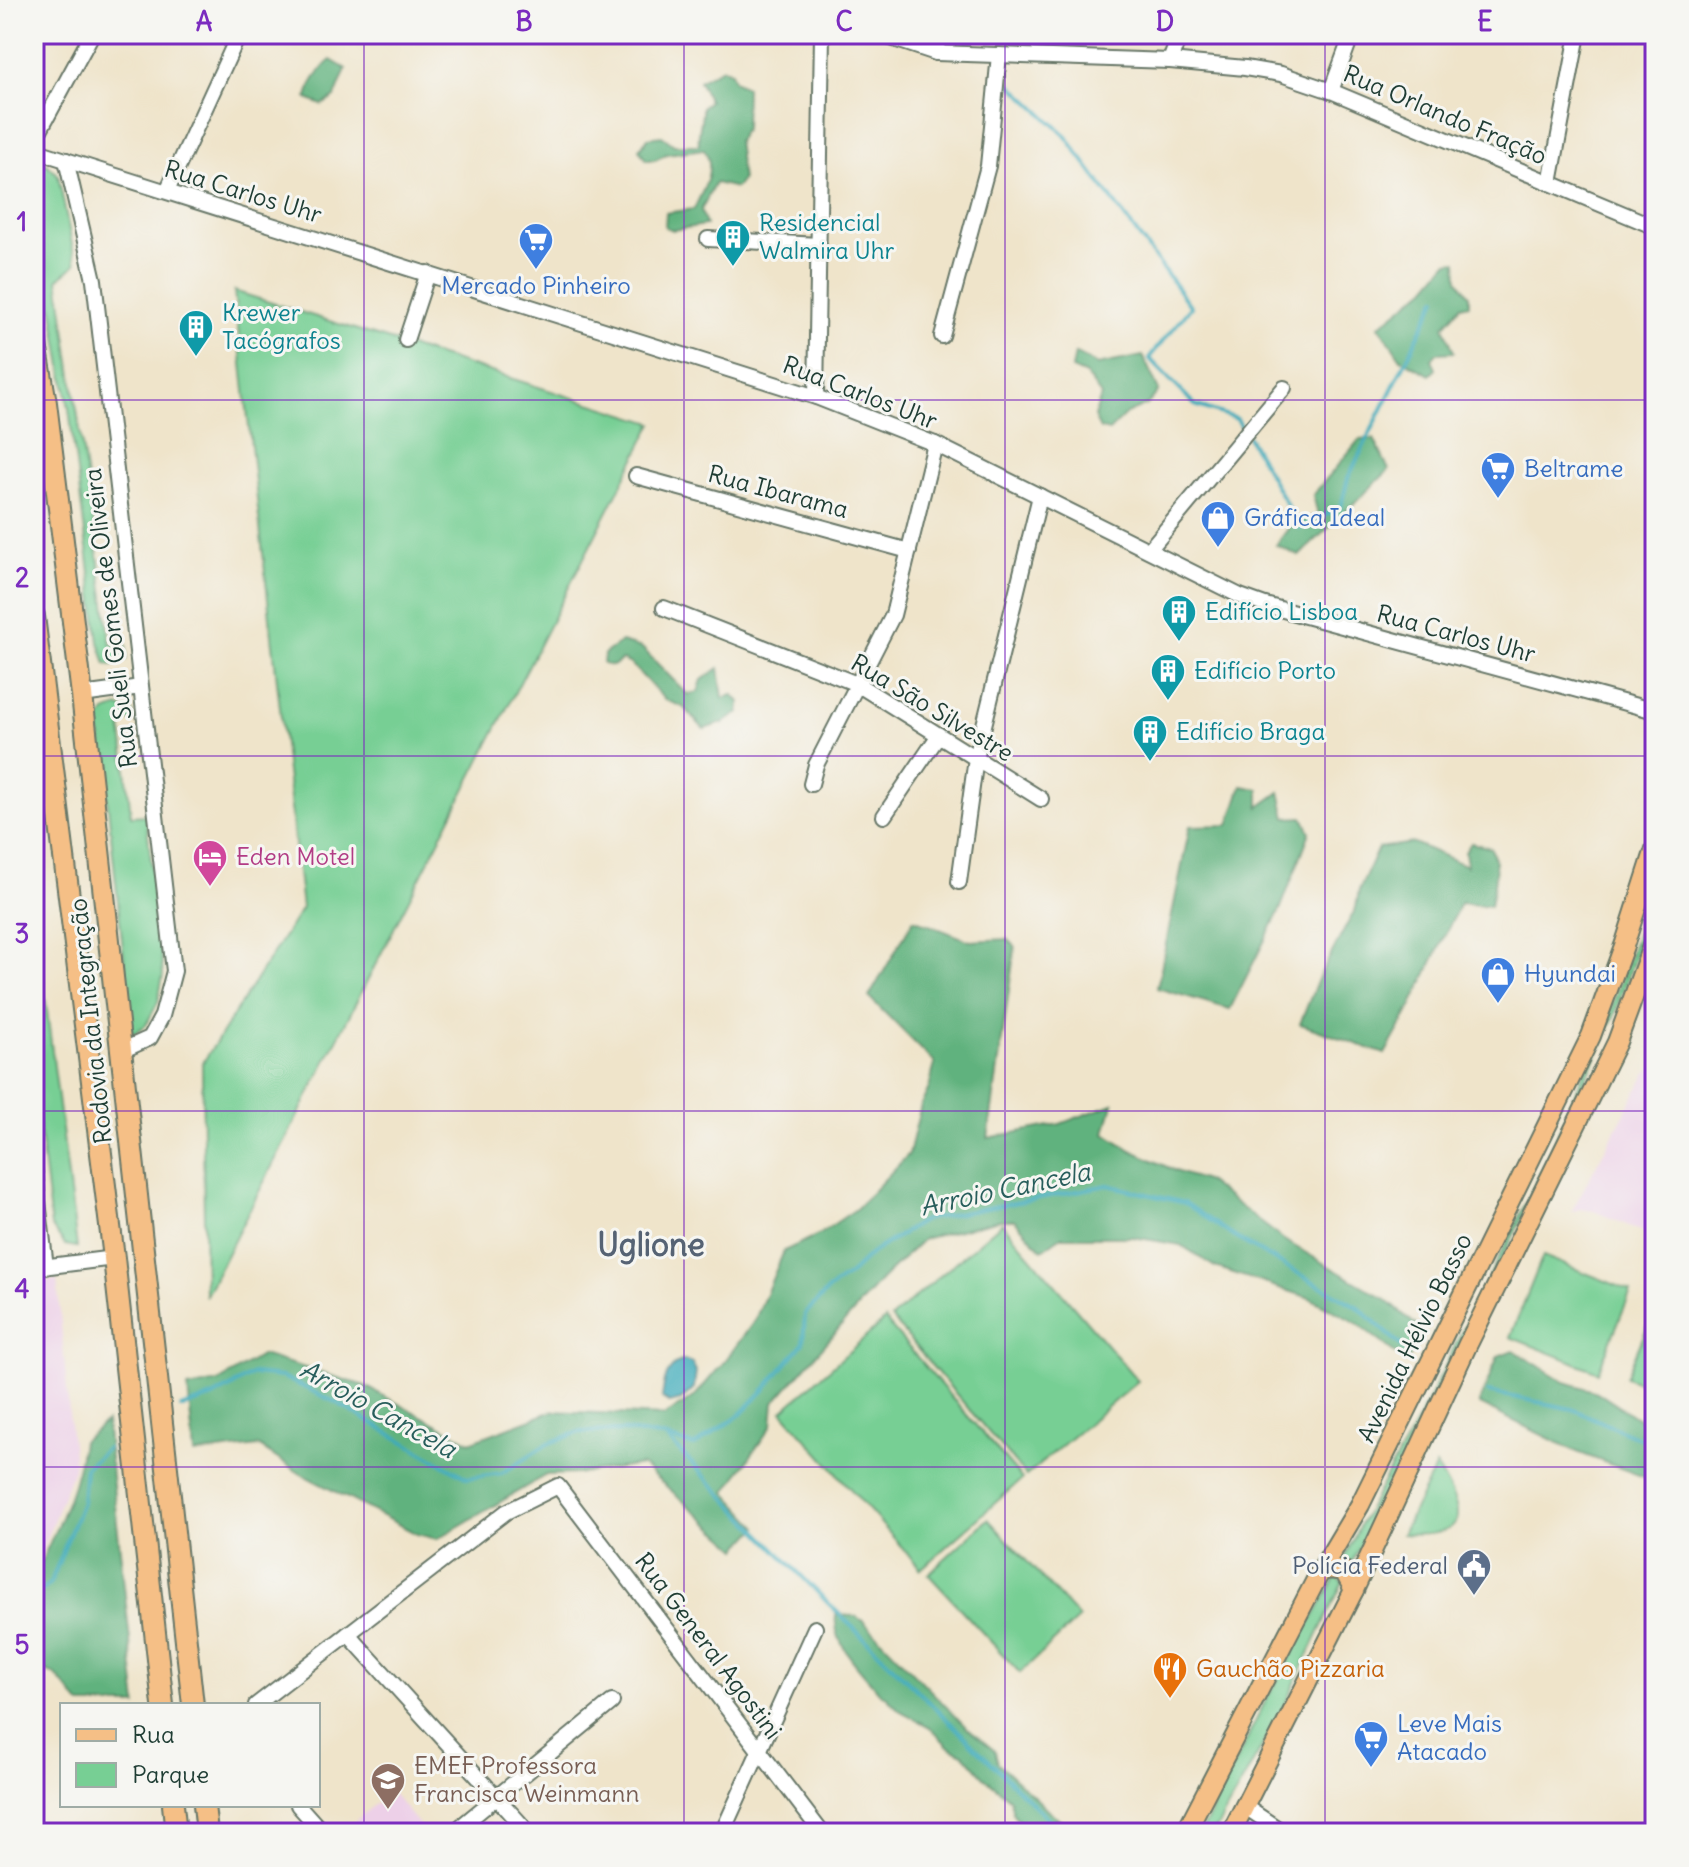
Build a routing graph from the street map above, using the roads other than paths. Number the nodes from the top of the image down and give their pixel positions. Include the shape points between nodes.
1 (92, 34) edge
2 (239, 34) edge
3 (822, 34) edge
4 (879, 34) edge
5 (940, 34) edge
6 (1180, 34) edge
7 (1352, 34) edge
8 (1578, 34) edge
9 (936, 53) junction
10 (999, 55) junction
11 (1170, 61) junction
12 (1331, 91) junction
13 (34, 141) edge
14 (34, 150) edge
15 (66, 160) junction
16 (1550, 183) junction
17 (167, 191) junction
18 (1655, 227) edge
19 (708, 239) dead end
20 (819, 245) junction
21 (428, 273) junction
22 (34, 332) edge
23 (942, 336) dead end
24 (406, 340) dead end
25 (1284, 388) dead end
26 (816, 397) junction
27 (935, 444) junction
28 (636, 476) dead end
29 (1040, 496) junction
30 (1149, 550) junction
31 (909, 551) junction
32 (664, 608) dead end
33 (34, 616) edge
34 (857, 684) junction
35 (141, 687) junction
36 (82, 695) junction
37 (45, 699) junction
38 (1655, 711) edge
39 (939, 735) junction
40 (976, 758) junction
41 (811, 784) dead end
42 (1041, 799) dead end
43 (884, 816) dead end
44 (1655, 849) edge
45 (959, 882) dead end
46 (1655, 938) edge
47 (121, 1051) junction
48 (34, 1168) edge
49 (143, 1255) junction
50 (114, 1258) junction
51 (40, 1267) edge
52 (1320, 1572) junction
53 (1354, 1590) junction
54 (815, 1628) dead end
55 (348, 1634) junction
56 (612, 1702) dead end
57 (163, 1703) edge
58 (193, 1703) edge
59 (259, 1703) edge
60 (760, 1751) junction
61 (497, 1797) junction
62 (1244, 1806) junction
63 (173, 1807) edge
64 (204, 1807) edge
65 (300, 1807) edge
66 (176, 1833) edge
67 (207, 1833) edge
68 (323, 1833) edge
69 (453, 1833) edge
70 (529, 1833) edge
71 (722, 1833) edge
72 (822, 1833) edge
73 (1185, 1833) edge
74 (1231, 1833) edge
75 (1284, 1833) edge

1 - 13 street
2 - 17 street
3 - 20 street
4 - 9 street, Rua Orlando Fração
5 - 9 street
6 - 11 street
7 - 12 street
8 - 16 street
9 - 10 street, Rua Orlando Fração
10 - 11 street, Rua Orlando Fração
10 - 23 street via 988,166
11 - 12 street, Rua Orlando Fração via 1281,74
12 - 16 street, Rua Orlando Fração
14 - 15 street, Rua Carlos Uhr
15 - 17 street, Rua Carlos Uhr
15 - 35 street, Rua Sueli Gomes de Oliveira via 94,280
16 - 18 street, Rua Orlando Fração
17 - 21 street, Rua Carlos Uhr
19 - 20 street
20 - 26 street
21 - 24 street
21 - 26 street, Rua Carlos Uhr
22 - 36 highway, Rodovia da Integração
25 - 30 street
26 - 27 street, Rua Carlos Uhr
27 - 29 street, Rua Carlos Uhr
27 - 31 street
28 - 31 street, Rua Ibarama
29 - 30 street, Rua Carlos Uhr
29 - 40 street
30 - 38 street, Rua Carlos Uhr via 1265,605
31 - 34 street via 893,615
32 - 34 street, Rua São Silvestre
33 - 37 highway, Rodovia da Integração
34 - 39 street, Rua São Silvestre
34 - 41 street
35 - 36 street
35 - 47 street, Rua Sueli Gomes de Oliveira via 174,971 150,1038
36 - 37 highway
36 - 47 highway, Rodovia da Integração
37 - 50 highway, Rodovia da Integração
39 - 40 street, Rua São Silvestre
39 - 43 street
40 - 42 street, Rua São Silvestre
40 - 45 street
44 - 52 main road, Avenida Hélvio Basso via 1591,1036 1360,1505
46 - 53 main road via 1617,1042
47 - 49 highway, Rodovia da Integração
48 - 51 street
49 - 50 highway
49 - 58 highway, Rodovia da Integração
50 - 51 street
50 - 57 highway, Rodovia da Integração
52 - 53 main road via 1344,1571
52 - 73 main road, Avenida Hélvio Basso
53 - 62 main road
54 - 60 street
55 - 59 street
55 - 60 street, Rua General Agostini via 506,1512 558,1486
55 - 61 street
56 - 61 street
60 - 71 street
60 - 72 street, Rua General Agostini
61 - 69 street
61 - 70 street
62 - 74 main road
62 - 75 street
63 - 66 highway
64 - 67 highway
65 - 68 street

